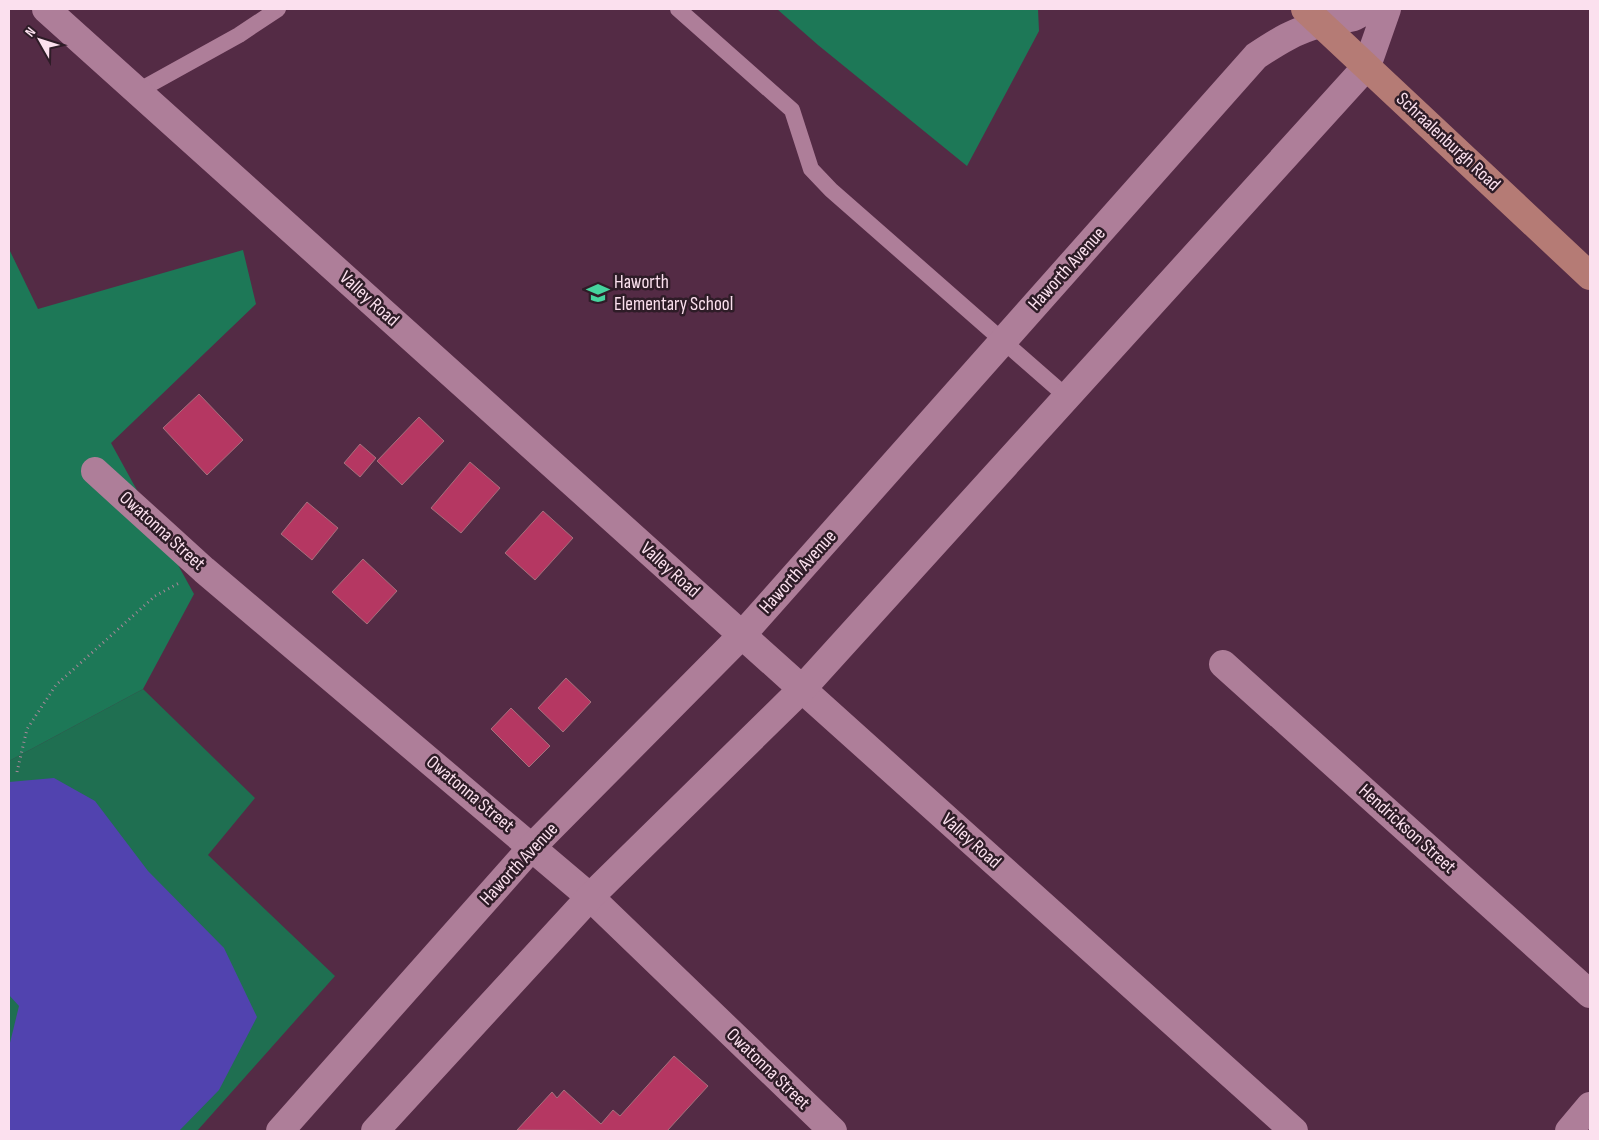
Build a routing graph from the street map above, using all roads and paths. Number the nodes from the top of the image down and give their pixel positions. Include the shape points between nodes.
1 (46, 9) edge
2 (278, 9) edge
3 (678, 9) edge
4 (1369, 9) edge
5 (1387, 9) edge
6 (1313, 16) edge
7 (1366, 66) junction
8 (138, 91) junction
9 (1590, 276) edge
10 (1004, 340) junction
11 (1067, 397) junction
12 (95, 471) dead end
13 (204, 570) junction
14 (742, 635) junction
15 (1223, 664) dead end
16 (802, 689) junction
17 (17, 772) dead end
18 (532, 847) junction
19 (590, 897) junction
20 (1590, 994) edge
21 (1590, 1106) edge
22 (280, 1131) edge
23 (375, 1131) edge
24 (833, 1131) edge
25 (1294, 1131) edge
26 (1569, 1131) edge

1 - 8 street, Valley Road
2 - 8 lane via 239,35
3 - 10 lane via 792,110 810,169
4 - 6 street, Haworth Avenue via 1354,17
5 - 7 street
6 - 7 main road, Schraalenburgh Road
6 - 10 street, Haworth Avenue via 1305,27 1256,56
7 - 9 main road, Schraalenburgh Road
7 - 11 street
8 - 14 street, Valley Road
10 - 11 lane
10 - 14 street, Haworth Avenue
11 - 16 street
12 - 13 street, Owatonna Street
13 - 17 path via 155,596 56,685 27,729
13 - 18 street, Owatonna Street
14 - 16 street, Valley Road
14 - 18 street, Haworth Avenue
15 - 20 street, Hendrickson Street
16 - 19 street
16 - 25 street, Valley Road
18 - 19 street, Owatonna Street
18 - 22 street, Haworth Avenue
19 - 23 street
19 - 24 street, Owatonna Street
21 - 26 street

